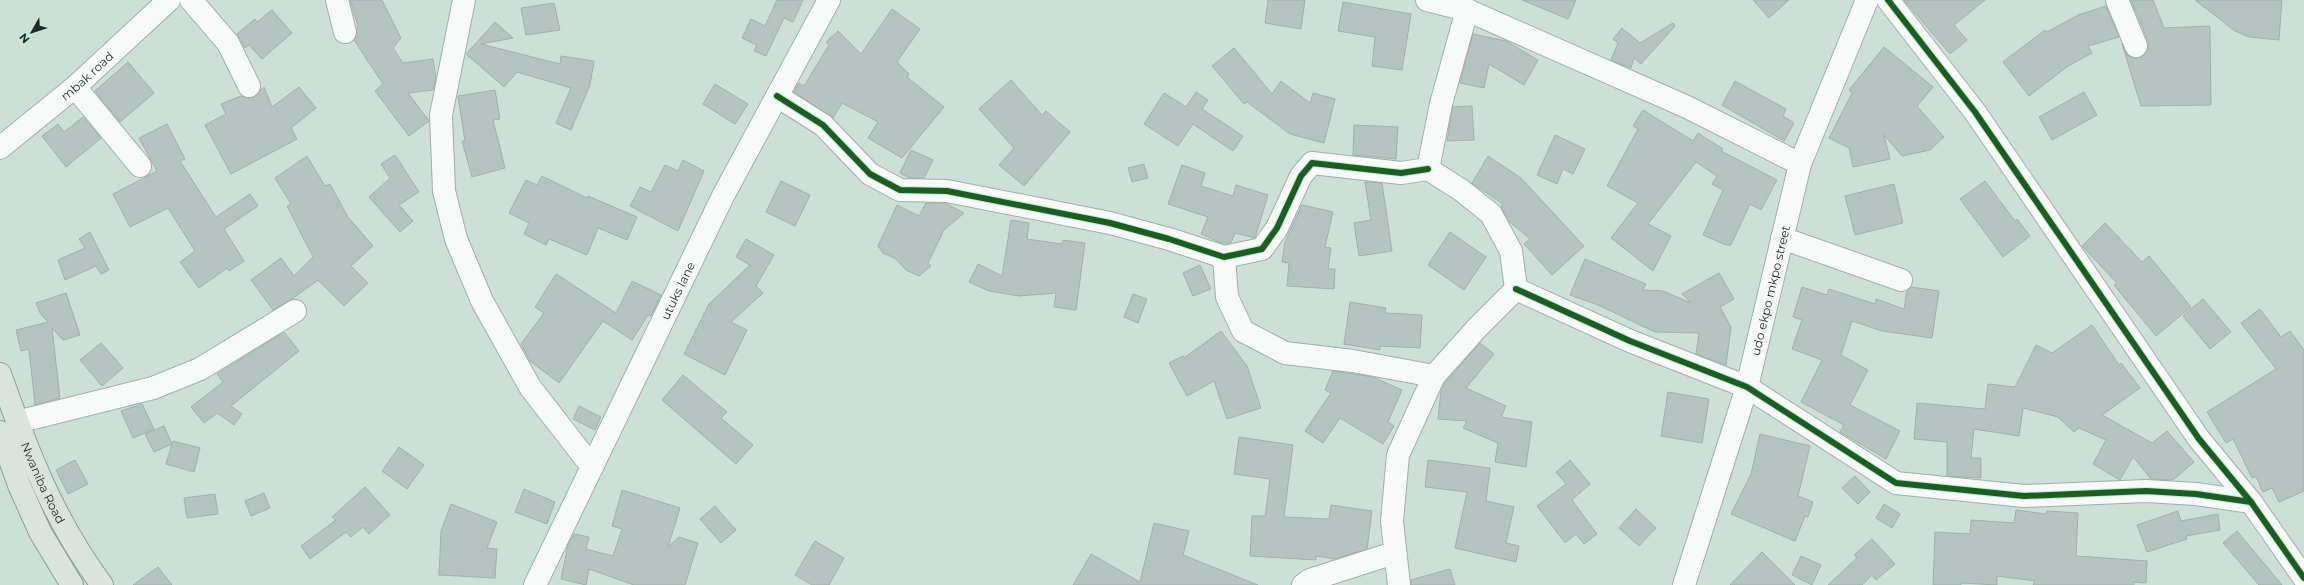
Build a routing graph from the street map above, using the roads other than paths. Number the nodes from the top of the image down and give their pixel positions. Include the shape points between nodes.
1 (169, 0) edge
2 (191, 0) edge
3 (337, 0) edge
4 (464, 0) edge
5 (829, 0) edge
6 (1427, 0) edge
7 (1867, 0) edge
8 (1888, 0) edge
9 (2117, 0) edge
10 (1467, 10) junction
11 (345, 32) dead end
12 (2136, 46) dead end
13 (249, 86) dead end
14 (75, 87) junction
15 (777, 96) junction
16 (0, 148) edge
17 (1800, 164) junction
18 (140, 166) dead end
19 (1428, 169) junction
20 (1782, 238) junction
21 (1224, 257) junction
22 (1901, 280) dead end
23 (1516, 289) junction
24 (295, 311) dead end
25 (0, 374) edge
26 (1434, 376) junction
27 (1747, 387) junction
28 (9, 427) edge
29 (592, 467) junction
30 (2251, 502) junction
31 (1394, 553) junction
32 (2304, 578) edge
33 (72, 585) edge
34 (102, 585) edge
35 (535, 585) edge
36 (1302, 585) edge
37 (1399, 585) edge
38 (1684, 585) edge

1 - 14 street, mbak road
2 - 13 street via 228,43
3 - 11 street
4 - 29 street via 441,115 444,190 456,239 482,301 530,387
5 - 15 street, utuks lane
6 - 10 street
7 - 17 street, udo ekpo mkpo street
8 - 30 street via 1975,112 2200,438
9 - 12 street
10 - 17 street via 1687,107
10 - 19 street via 1441,104
14 - 16 street, mbak road
14 - 18 street
15 - 21 street via 823,125 870,174 900,190 947,191 1110,223
15 - 29 street, utuks lane via 723,196
17 - 20 street, udo ekpo mkpo street
19 - 21 street via 1401,172 1312,163 1301,176 1277,228 1262,249
19 - 23 street via 1461,190 1491,214 1511,251
20 - 22 street
20 - 27 street, udo ekpo mkpo street
21 - 26 street via 1227,297 1243,331 1285,353 1353,361
23 - 26 street
23 - 27 street via 1630,341
24 - 28 street via 200,369 153,388
25 - 28 main road, Nwaniba Road
26 - 31 street via 1398,456 1392,521
27 - 30 street via 1896,483 2024,496 2146,491 2196,494
27 - 38 street, udo ekpo mkpo street
28 - 33 main road via 19,485 40,532
28 - 34 main road, Nwaniba Road via 62,526
29 - 35 street, utuks lane
30 - 32 street
31 - 36 street via 1310,580
31 - 37 street

